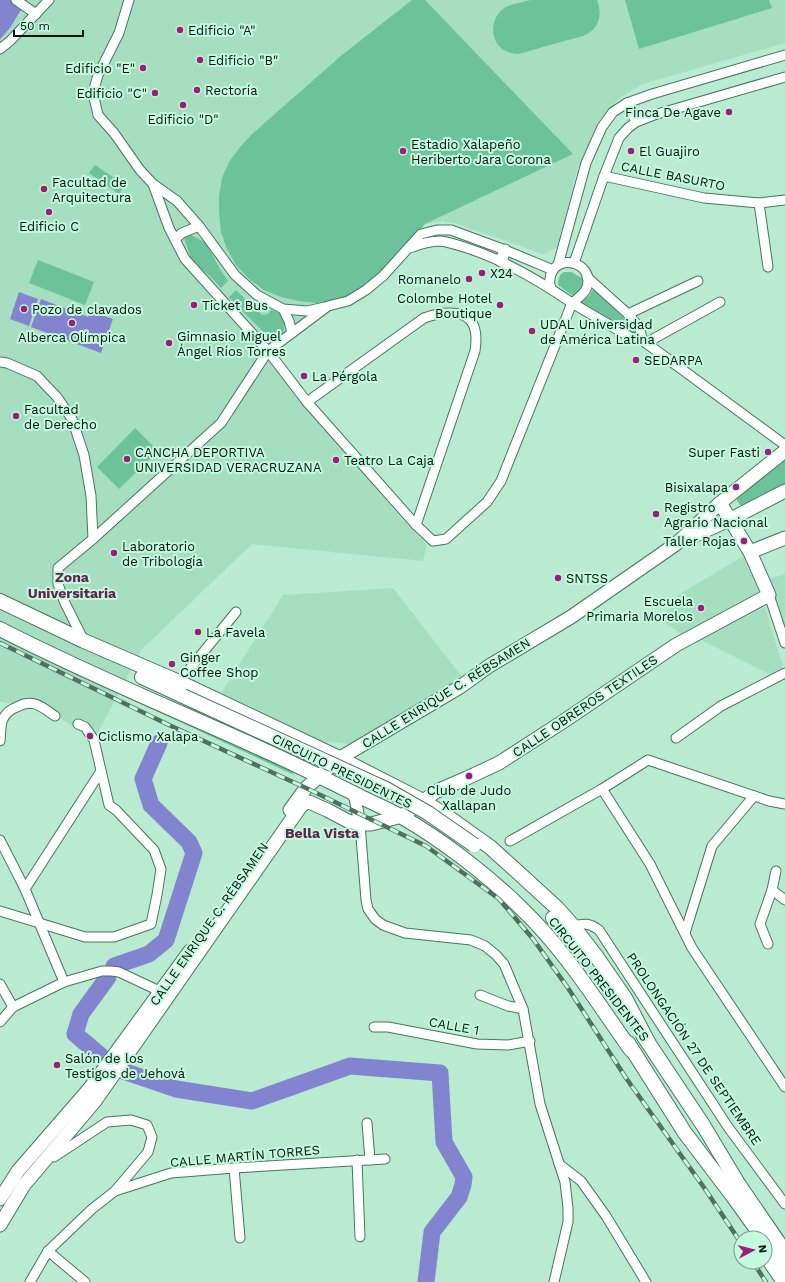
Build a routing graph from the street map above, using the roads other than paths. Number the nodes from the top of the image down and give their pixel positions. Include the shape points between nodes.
1 (16, 0) edge
2 (49, 0) edge
3 (129, 0) edge
4 (33, 12) junction
5 (0, 49) edge
6 (785, 54) edge
7 (785, 77) edge
8 (628, 103) junction
9 (636, 122) junction
10 (604, 176) junction
11 (153, 184) junction
12 (785, 200) edge
13 (759, 203) junction
14 (199, 226) junction
15 (175, 239) junction
16 (409, 248) junction
17 (505, 250) junction
18 (501, 261) junction
19 (574, 262) junction
20 (556, 267) junction
21 (768, 267) dead end
22 (587, 276) junction
23 (698, 281) dead end
24 (551, 288) junction
25 (572, 302) junction
26 (720, 302) dead end
27 (328, 306) junction
28 (283, 309) junction
29 (628, 314) junction
30 (292, 333) junction
31 (644, 341) junction
32 (268, 351) junction
33 (0, 362) edge
34 (307, 402) junction
35 (785, 445) edge
36 (785, 451) edge
37 (785, 491) edge
38 (720, 503) junction
39 (731, 519) junction
40 (416, 525) junction
41 (785, 538) edge
42 (93, 539) junction
43 (676, 544) junction
44 (750, 552) junction
45 (769, 595) junction
46 (0, 601) edge
47 (0, 610) edge
48 (236, 612) dead end
49 (0, 621) edge
50 (0, 629) edge
51 (84, 641) junction
52 (785, 643) edge
53 (785, 673) edge
54 (179, 682) junction
55 (219, 701) junction
56 (55, 716) dead end
57 (251, 716) junction
58 (78, 724) dead end
59 (207, 724) junction
60 (676, 738) dead end
61 (240, 739) junction
62 (0, 741) edge
63 (340, 758) junction
64 (101, 771) junction
65 (320, 776) junction
66 (341, 786) junction
67 (602, 789) junction
68 (354, 793) junction
69 (754, 796) junction
70 (423, 801) junction
71 (785, 804) edge
72 (402, 816) junction
73 (448, 817) junction
74 (360, 824) junction
75 (434, 837) junction
76 (0, 840) edge
77 (510, 842) dead end
78 (472, 850) junction
79 (776, 871) dead end
80 (26, 889) junction
81 (772, 890) junction
82 (785, 900) edge
83 (0, 911) edge
84 (39, 924) junction
85 (573, 926) junction
86 (685, 933) junction
87 (768, 944) dead end
88 (64, 982) junction
89 (0, 984) edge
90 (164, 996) junction
91 (480, 996) dead end
92 (13, 1007) junction
93 (523, 1009) junction
94 (0, 1022) edge
95 (374, 1027) dead end
96 (530, 1041) junction
97 (648, 1042) junction
98 (631, 1050) junction
99 (785, 1087) edge
100 (367, 1123) dead end
101 (703, 1125) junction
102 (685, 1133) junction
103 (53, 1156) junction
104 (385, 1158) dead end
105 (357, 1160) junction
106 (370, 1160) junction
107 (559, 1164) junction
108 (234, 1168) junction
109 (115, 1191) junction
110 (0, 1199) edge
111 (785, 1204) edge
112 (3, 1220) edge
113 (747, 1230) edge
114 (757, 1230) edge
115 (360, 1237) dead end
116 (240, 1238) dead end
117 (785, 1238) edge
118 (48, 1251) junction
119 (785, 1252) edge
120 (773, 1253) edge
121 (773, 1266) edge
122 (785, 1270) edge
123 (30, 1282) edge
124 (85, 1282) edge
125 (554, 1282) edge
126 (646, 1282) edge
127 (784, 1282) edge

1 - 4 street
2 - 4 street
3 - 11 street via 119,34 98,75 93,93 98,116
4 - 5 street via 10,41
6 - 8 street
7 - 9 street
8 - 9 street
8 - 20 street via 613,112 602,127 586,163
9 - 10 street via 619,138
10 - 13 street, CALLE BASURTO via 704,198
10 - 19 street
11 - 14 street via 177,201
11 - 15 street
12 - 13 street, CALLE BASURTO
13 - 21 street
14 - 15 street
14 - 28 street via 235,275 257,295
15 - 32 street via 185,259
16 - 17 street via 422,234 452,230
16 - 18 street via 427,242 441,241
16 - 27 street via 366,290 348,301
17 - 18 street
17 - 20 street
18 - 24 street
19 - 20 street via 566,262
19 - 22 street via 583,268
20 - 24 street via 550,279
22 - 25 street via 587,287 582,295
22 - 29 street
23 - 29 street
24 - 25 street
25 - 31 street via 630,338
25 - 40 street via 501,481 487,502 446,539 434,541
26 - 31 street
27 - 28 street via 307,311
27 - 30 street
28 - 30 street
29 - 31 street via 640,328
30 - 32 street
31 - 35 street
32 - 34 street
32 - 42 street via 221,423
33 - 42 street via 37,376 57,397 72,419 84,454 91,496
34 - 40 street
34 - 40 street via 424,318 447,312 460,314 470,320 475,328 475,351
36 - 38 main road, CALLE ENRIQUE C. RÉBSAMEN
37 - 39 main road, CALLE ENRIQUE C. RÉBSAMEN
38 - 39 main road
38 - 43 main road, CALLE ENRIQUE C. RÉBSAMEN
39 - 43 main road, CALLE ENRIQUE C. RÉBSAMEN
39 - 44 main road
41 - 44 main road
42 - 51 street via 58,568 58,584
43 - 63 main road, CALLE ENRIQUE C. RÉBSAMEN via 571,617 489,666 460,688
44 - 45 main road
45 - 52 street
45 - 70 main road, CALLE OBREROS TEXTILES via 676,645 499,763 437,791
46 - 51 main road
47 - 78 main road, CIRCUITO PRESIDENTES, bridge via 386,789 428,813
48 - 54 street
49 - 78 main road, CIRCUITO PRESIDENTES via 382,797
50 - 59 main road
51 - 54 main road
53 - 60 street via 721,706
54 - 55 main road
55 - 57 main road
55 - 59 main road via 222,708 220,716 215,722
56 - 62 street via 42,707 28,702 21,704 10,710 3,720
57 - 61 main road via 237,723 236,732
57 - 63 main road
58 - 64 street via 84,727 94,740
59 - 61 main road
61 - 65 main road
63 - 65 main road, CALLE ENRIQUE C. RÉBSAMEN
63 - 66 main road via 337,775
63 - 70 main road
64 - 80 street
64 - 84 street via 109,805 157,855 161,869 151,924 114,937 86,937
65 - 66 main road
65 - 90 main road, CALLE ENRIQUE C. RÉBSAMEN via 302,793
66 - 68 main road
67 - 69 street via 648,760
67 - 77 street
67 - 86 street via 650,864
68 - 72 main road
68 - 74 street
69 - 71 street
69 - 86 street via 712,846
70 - 72 main road, CALLE OBREROS TEXTILES
70 - 73 main road
72 - 74 main road, CALLE ENRIQUE C. RÉBSAMEN
72 - 75 main road
73 - 75 main road via 439,815 430,818 428,827
73 - 85 main road via 512,866
74 - 90 main road, CALLE ENRIQUE C. RÉBSAMEN via 348,822 309,802 301,806
74 - 93 street via 366,900 368,909 375,919 383,925 405,933 471,940 485,946 504,964
75 - 98 main road via 523,909 577,973
76 - 80 street
78 - 97 main road, CIRCUITO PRESIDENTES via 536,899 589,962
78 - 98 main road, CIRCUITO PRESIDENTES via 555,934 610,1010
79 - 81 street
80 - 84 street
81 - 82 street
81 - 87 street via 760,924
83 - 84 street
84 - 88 street
85 - 97 main road via 625,998
85 - 111 street, PROLONGACIÓN 27 DE SEPTIEMBRE via 592,925 599,930 728,1128
86 - 99 street via 692,948
88 - 90 street via 111,970 153,988
88 - 92 street
89 - 92 street
90 - 103 main road, CALLE ENRIQUE C. RÉBSAMEN via 95,1101
90 - 110 main road, CALLE ENRIQUE C. RÉBSAMEN via 18,1172
91 - 93 street
92 - 94 street
93 - 96 street
95 - 96 street, CALLE 1 via 388,1027 477,1044 508,1045
96 - 107 street via 540,1104
97 - 101 main road, CIRCUITO PRESIDENTES
98 - 102 main road, CIRCUITO PRESIDENTES
100 - 106 street
101 - 117 main road via 745,1178
101 - 119 main road, CIRCUITO PRESIDENTES via 738,1185
102 - 113 main road
102 - 114 main road, CIRCUITO PRESIDENTES
103 - 109 street via 108,1122 131,1120 147,1125 152,1137 148,1152
103 - 112 main road, CALLE ENRIQUE C. RÉBSAMEN via 24,1185
104 - 106 street, CALLE MARTÍN TORRES
105 - 106 street, CALLE MARTÍN TORRES
105 - 108 street, CALLE MARTÍN TORRES
105 - 115 street
107 - 125 street via 565,1182 568,1222
107 - 126 street via 581,1180
108 - 109 street, CALLE MARTÍN TORRES via 171,1173
108 - 116 street
109 - 118 street, CALLE MARTÍN TORRES
118 - 123 street, CALLE MARTÍN TORRES
118 - 124 street
120 - 122 main road
121 - 127 main road

